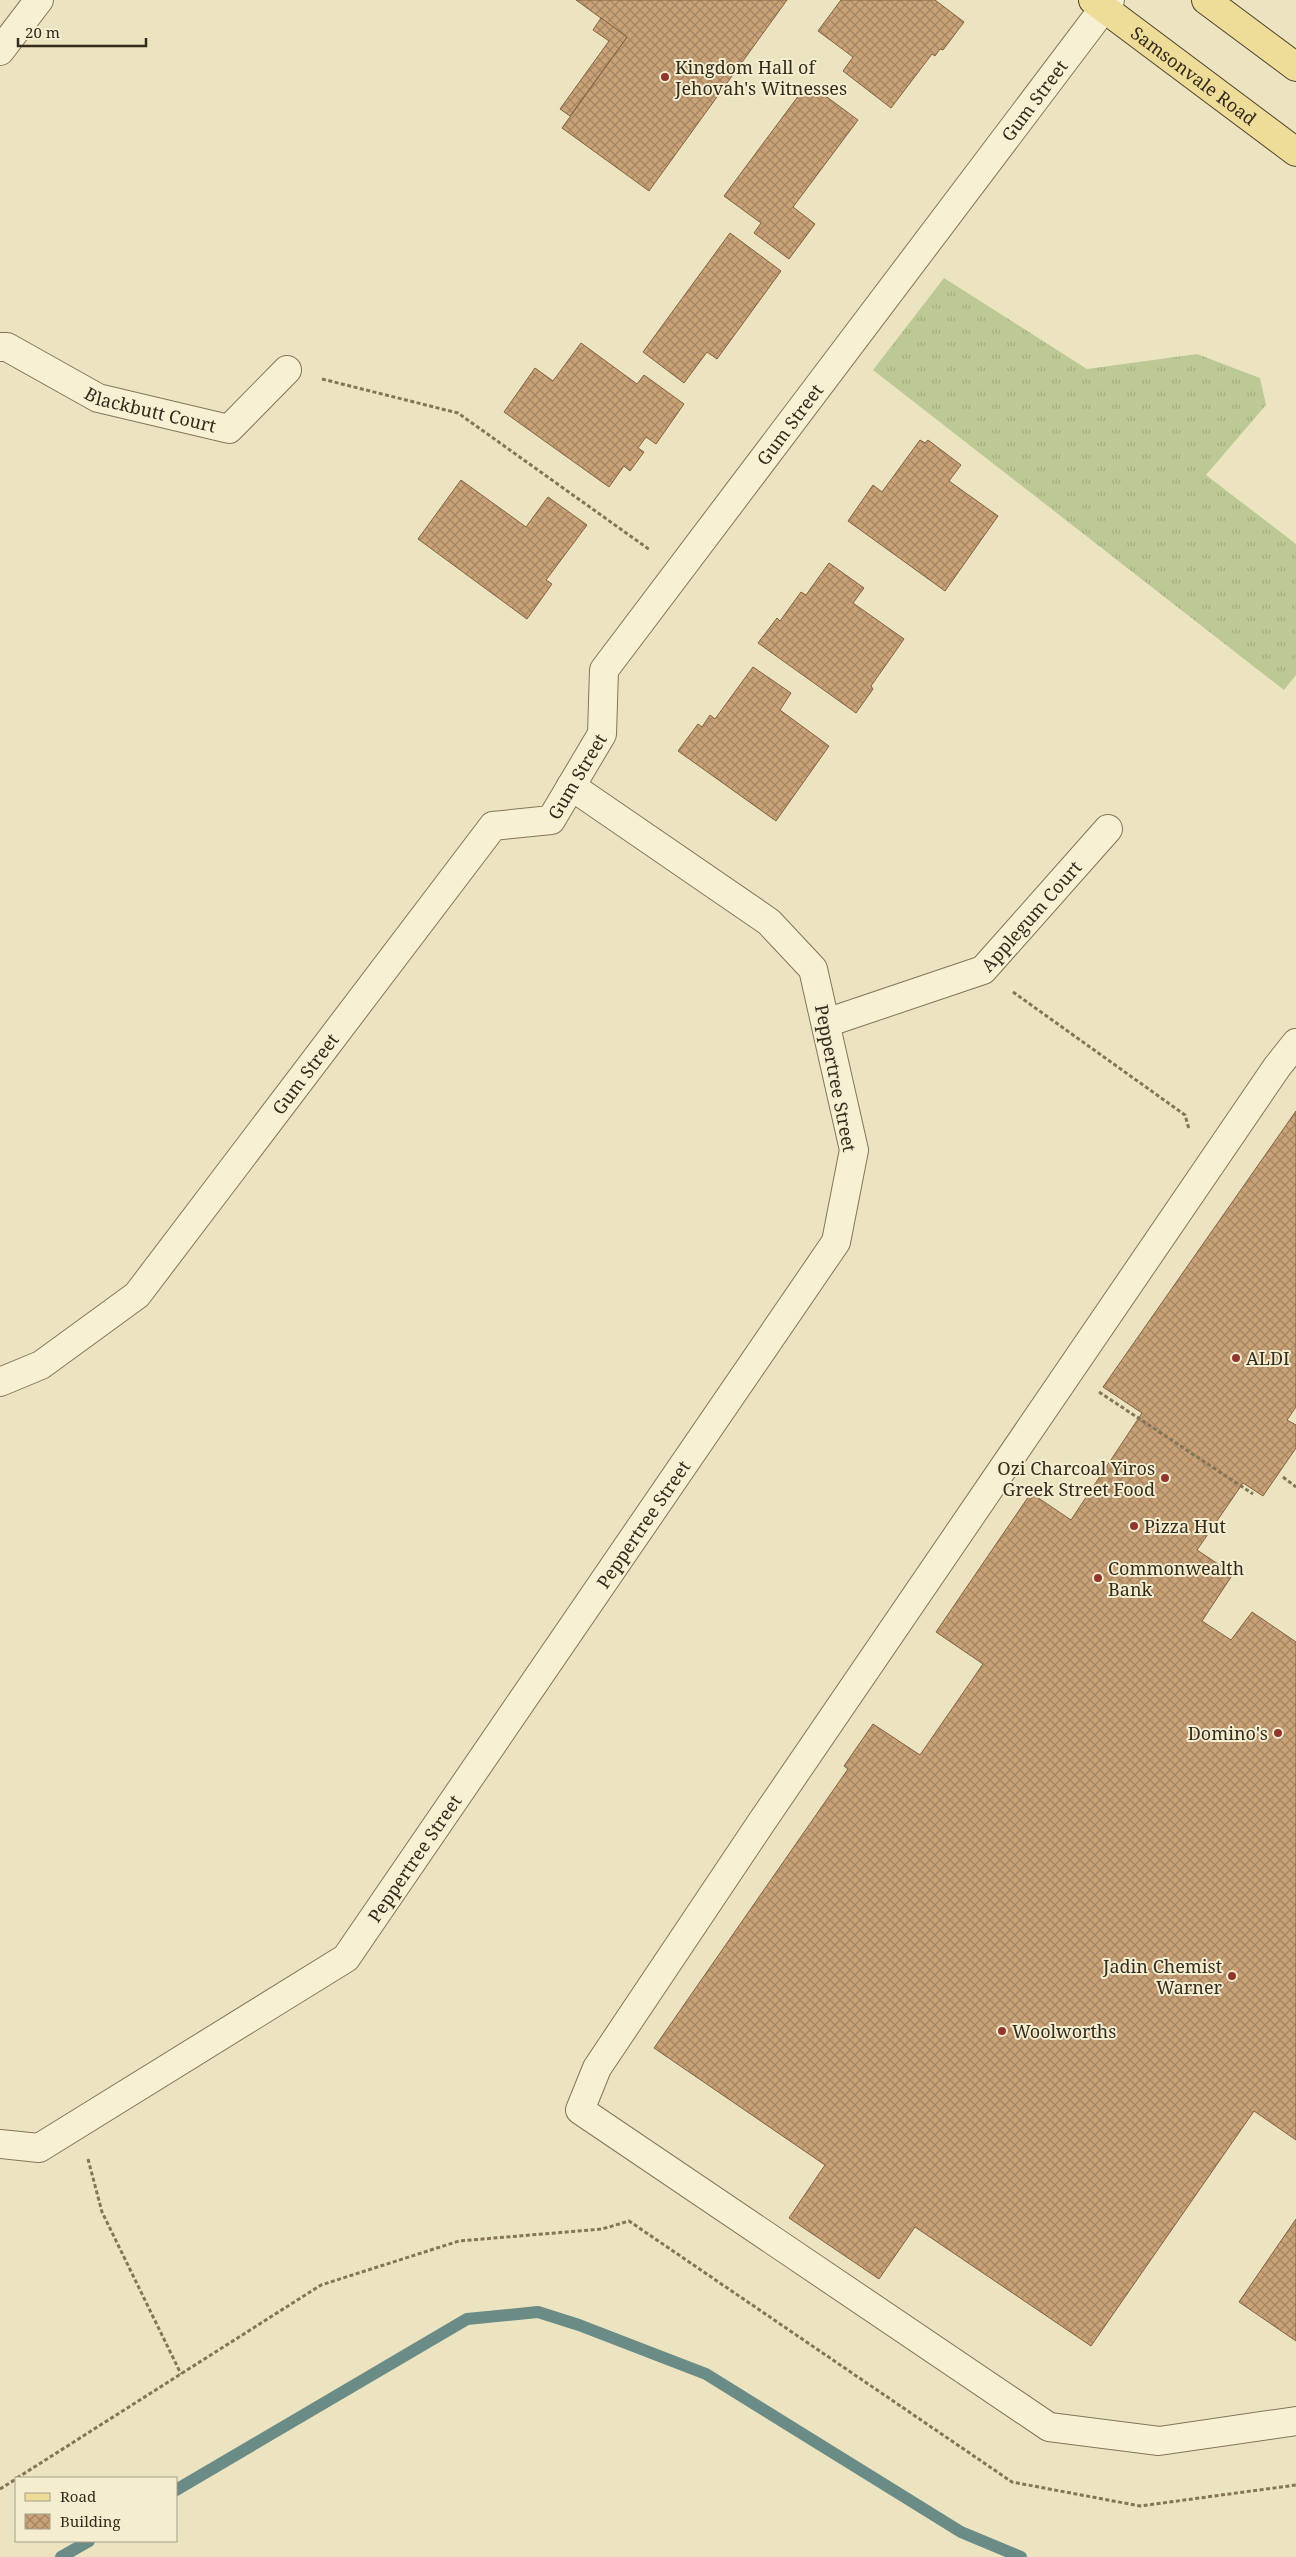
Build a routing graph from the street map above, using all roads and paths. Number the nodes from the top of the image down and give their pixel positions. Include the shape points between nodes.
1 (39, 0) edge
2 (1206, 0) edge
3 (1102, 3) edge
4 (0, 51) edge
5 (1296, 67) edge
6 (1296, 152) edge
7 (0, 347) edge
8 (288, 370) joint
9 (679, 571) junction
10 (572, 786) junction
11 (1108, 829) dead end
12 (826, 1023) junction
13 (1296, 1044) edge
14 (0, 1382) edge
15 (1283, 1477) dead end
16 (1296, 1486) edge
17 (78, 2124) junction
18 (0, 2144) edge
19 (181, 2374) junction
20 (1296, 2420) edge
21 (19, 2477) edge
22 (15, 2479) edge
23 (1296, 2485) edge
24 (0, 2489) edge

1 - 4 street
2 - 5 main road
3 - 6 main road, Samsonvale Road
3 - 9 street, Gum Street
7 - 8 street, Blackbutt Court via 7,347 98,398 229,430
8 - 9 path via 458,414
9 - 10 street, Gum Street via 604,670 602,734
10 - 12 street, Peppertree Street via 769,922 813,969
10 - 14 street, Gum Street via 551,820 493,826 137,1296 41,1365
11 - 12 street, Applegum Court via 982,970
12 - 17 street, Peppertree Street via 854,1150 836,1242 346,1958
13 - 20 street via 1277,1067 761,1823 597,2068 580,2110 1049,2427 1159,2441
15 - 16 path
17 - 18 street, Peppertree Street via 39,2148
17 - 19 path via 102,2212
19 - 21 path
19 - 23 path via 321,2285 459,2241 602,2229 629,2220 1012,2482 1140,2506
22 - 24 path

